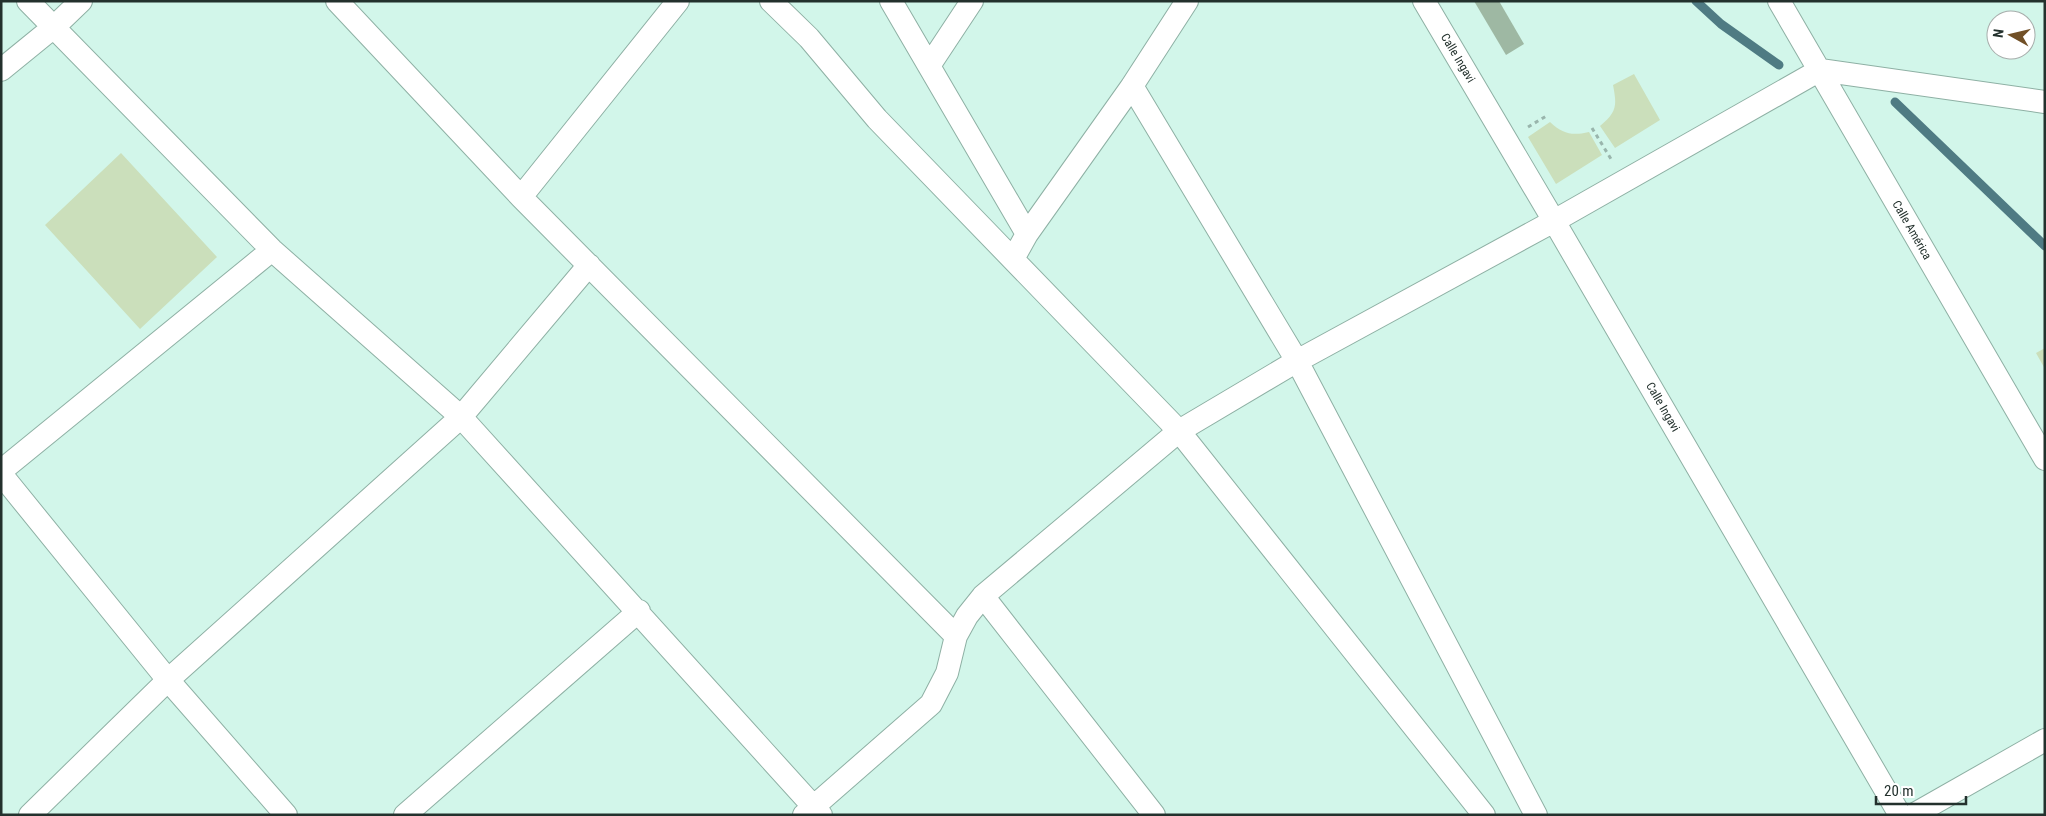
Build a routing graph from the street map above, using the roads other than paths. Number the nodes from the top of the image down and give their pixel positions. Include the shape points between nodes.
1 (28, 1) edge
2 (81, 1) edge
3 (337, 1) edge
4 (678, 1) edge
5 (771, 1) edge
6 (891, 1) edge
7 (972, 1) edge
8 (1187, 1) edge
9 (1424, 1) edge
10 (1780, 1) edge
11 (54, 26) junction
12 (929, 66) junction
13 (1, 70) edge
14 (1820, 70) junction
15 (1132, 86) junction
16 (2045, 102) edge
17 (521, 196) junction
18 (1554, 222) junction
19 (1027, 234) junction
20 (272, 250) junction
21 (1013, 259) junction
22 (589, 265) junction
23 (1297, 361) junction
24 (461, 417) junction
25 (1179, 430) junction
26 (2045, 459) edge
27 (1, 471) edge
28 (1, 474) edge
29 (983, 596) junction
30 (639, 612) junction
31 (956, 636) junction
32 (168, 680) junction
33 (2045, 740) edge
34 (814, 812) edge
35 (30, 815) edge
36 (286, 815) edge
37 (404, 815) edge
38 (1154, 815) edge
39 (1484, 815) edge
40 (1536, 815) edge
41 (1900, 815) edge
42 (1913, 815) edge

1 - 11 street
2 - 11 street
3 - 17 street
4 - 17 street
5 - 21 street via 809,38 877,118
6 - 12 street
7 - 12 street
8 - 15 street
9 - 18 street, Calle Ingavi
10 - 14 street, Calle América
11 - 13 street
11 - 20 street
12 - 19 street
14 - 16 street
14 - 18 street
14 - 26 street, Calle América
15 - 19 street
15 - 23 street
17 - 22 street
18 - 23 street
18 - 41 street, Calle Ingavi
19 - 21 street
20 - 24 street
20 - 27 street
21 - 25 street
22 - 24 street
22 - 31 street
23 - 25 street
23 - 40 street
24 - 30 street
24 - 32 street
25 - 29 street
25 - 39 street
28 - 32 street
29 - 31 street
29 - 38 street
30 - 34 street
30 - 37 street
31 - 34 street via 947,673 931,704
32 - 35 street
32 - 36 street
33 - 42 street

